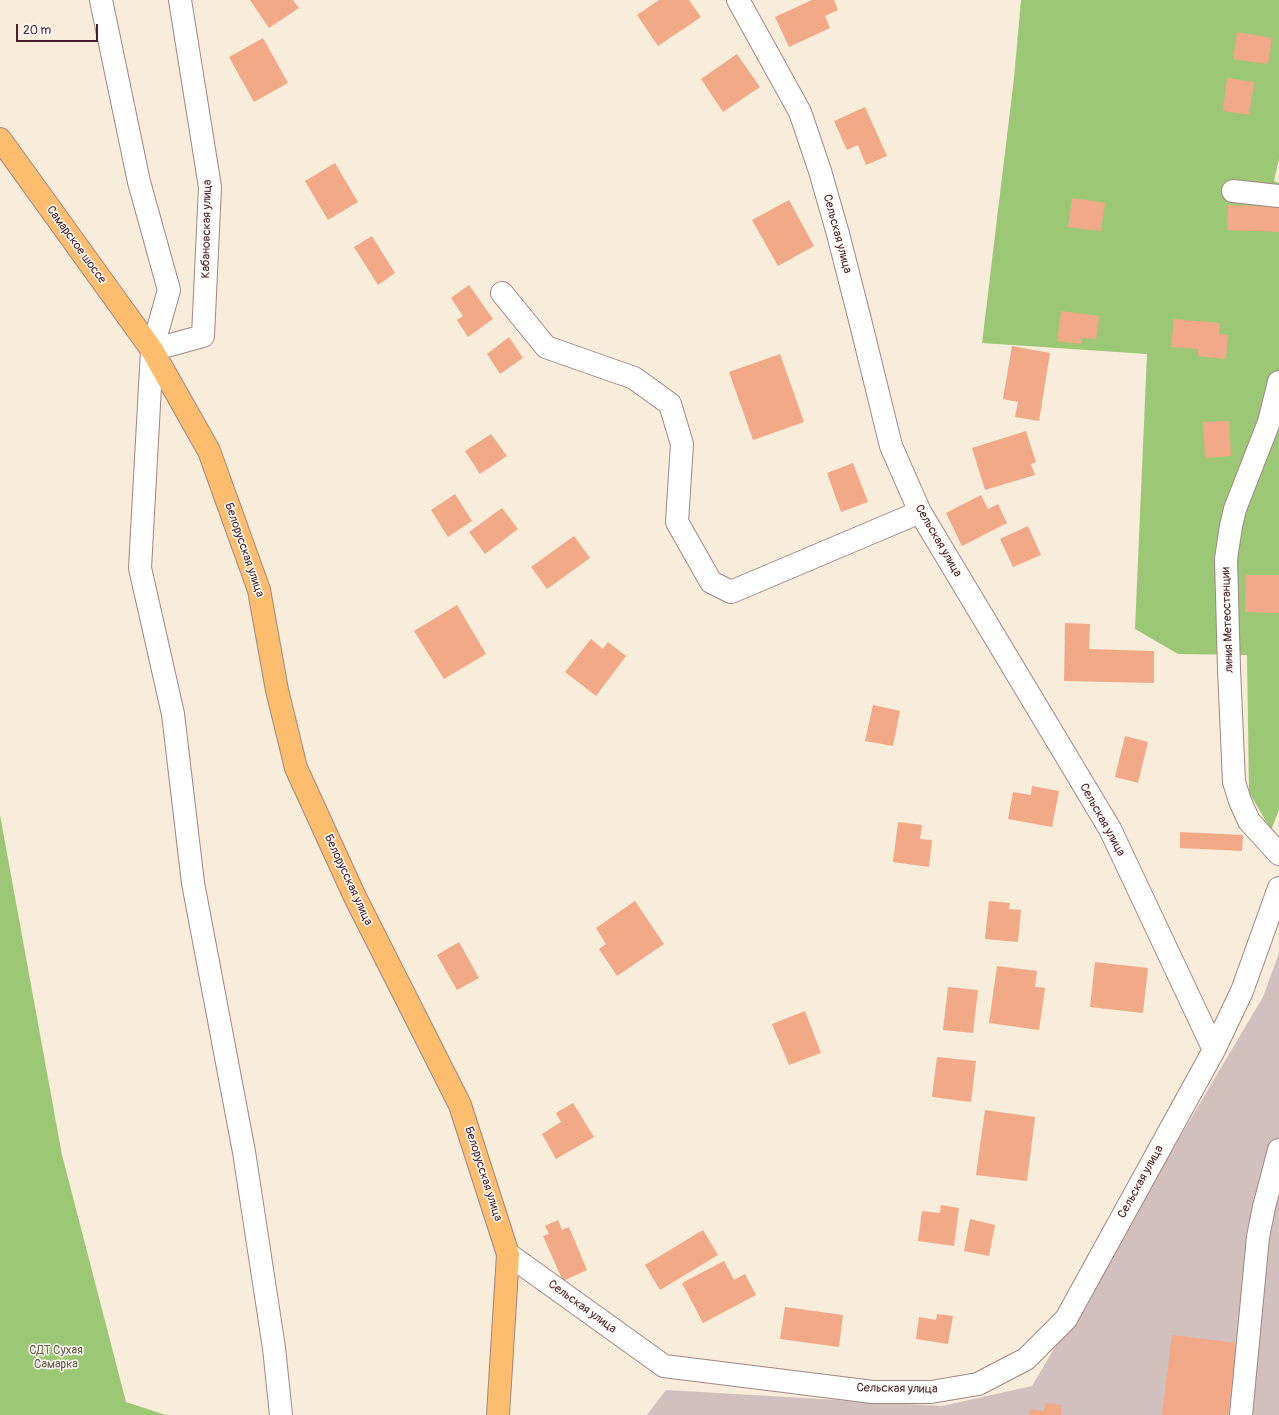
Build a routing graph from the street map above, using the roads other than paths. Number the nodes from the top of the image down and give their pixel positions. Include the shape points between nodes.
1 (101, 0) edge
2 (180, 0) edge
3 (738, 0) edge
4 (0, 140) edge
5 (1233, 191) dead end
6 (1279, 196) edge
7 (502, 293) dead end
8 (152, 350) junction
9 (1279, 382) edge
10 (920, 512) junction
11 (1279, 854) edge
12 (1279, 888) edge
13 (1214, 1050) junction
14 (1279, 1150) edge
15 (508, 1254) junction
16 (281, 1415) edge
17 (498, 1415) edge
18 (1241, 1415) edge

1 - 8 street via 139,182 169,290
2 - 8 street, Кабановская улица via 210,187 203,336
3 - 10 street, Сельская улица via 800,112 836,227 891,446
4 - 8 main road, Самарское шоссе
5 - 6 street
7 - 10 street via 546,347 634,378 670,404 682,444 677,522 711,582 730,592
8 - 15 main road, Белорусская улица via 209,451 259,590 277,690 296,768 354,897 460,1105
8 - 16 street via 140,568 173,714 193,883 244,1152 274,1348
9 - 11 street, линия Метеостанции via 1270,422 1235,509 1226,559 1234,782 1250,821
10 - 13 street, Сельская улица via 1110,829
12 - 13 street, Сельская улица via 1242,991
13 - 15 street, Сельская улица via 1066,1319 1026,1359 978,1384 931,1392 873,1392 664,1366
14 - 18 street via 1258,1237
15 - 17 main road, Белорусская улица

